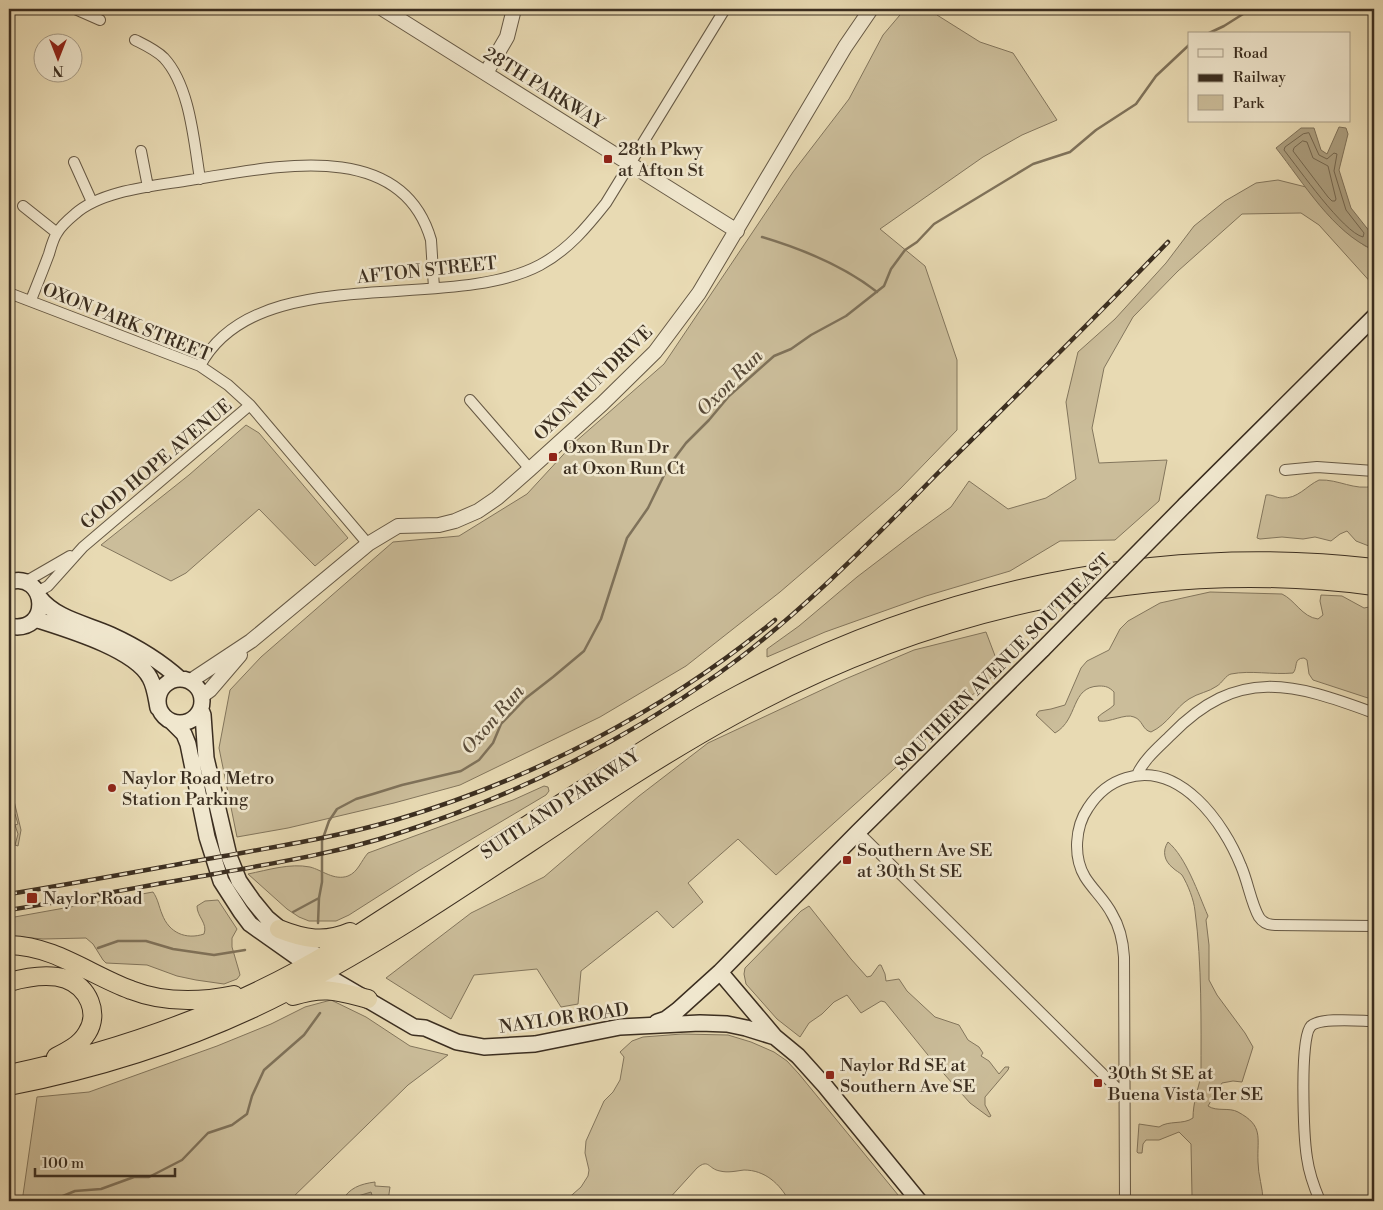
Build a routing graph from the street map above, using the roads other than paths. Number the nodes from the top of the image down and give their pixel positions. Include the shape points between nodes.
1 (75, 9) edge
2 (383, 9) edge
3 (514, 9) edge
4 (725, 9) edge
5 (871, 9) edge
6 (100, 20) dead end
7 (135, 40) dead end
8 (486, 73) junction
9 (141, 151) dead end
10 (74, 162) dead end
11 (631, 165) junction
12 (200, 179) junction
13 (148, 187) junction
14 (92, 202) junction
15 (23, 206) dead end
16 (737, 231) junction
17 (57, 233) junction
18 (434, 288) junction
19 (9, 292) edge
20 (31, 300) junction
21 (1374, 317) edge
22 (200, 366) junction
23 (470, 400) dead end
24 (250, 405) junction
25 (530, 469) junction
26 (1285, 470) dead end
27 (1374, 471) edge
28 (368, 544) junction
29 (83, 547) junction
30 (1374, 568) edge
31 (9, 582) edge
32 (1374, 586) edge
33 (34, 590) junction
34 (35, 619) junction
35 (9, 626) edge
36 (251, 641) junction
37 (186, 680) junction
38 (201, 703) junction
39 (158, 708) junction
40 (1374, 713) edge
41 (172, 722) junction
42 (1137, 775) junction
43 (858, 832) junction
44 (383, 919) junction
45 (1374, 926) edge
46 (279, 929) junction
47 (9, 945) edge
48 (321, 966) junction
49 (720, 972) junction
50 (9, 982) edge
51 (261, 989) junction
52 (368, 1000) junction
53 (254, 1008) junction
54 (1374, 1021) edge
55 (652, 1025) junction
56 (425, 1028) junction
57 (775, 1037) junction
58 (26, 1070) junction
59 (9, 1074) edge
60 (9, 1086) edge
61 (1125, 1096) junction
62 (919, 1201) edge
63 (1125, 1201) edge
64 (1320, 1201) edge

1 - 6 street
2 - 8 street, 28TH PARKWAY
3 - 8 street via 505,41
4 - 11 street, AFTON STREET
5 - 16 street, OXON RUN DRIVE
7 - 12 street via 164,58 177,80 187,106
8 - 11 street, 28TH PARKWAY
9 - 13 street
10 - 14 street
11 - 16 street, 28TH PARKWAY
11 - 18 street, AFTON STREET via 584,231 555,256 501,279
12 - 13 street
12 - 18 street via 271,167 312,166 354,170 381,179 411,200 425,224 431,240
13 - 14 street
14 - 17 street
15 - 17 street
16 - 25 street, OXON RUN DRIVE via 699,294 655,352
17 - 20 street
18 - 22 street, AFTON STREET via 322,297 293,303 247,320 228,332
19 - 20 street, OXON PARK STREET
20 - 22 street, OXON PARK STREET
21 - 43 main road, SOUTHERN AVENUE SOUTHEAST, bridge
22 - 24 street, OXON PARK STREET
23 - 25 street
24 - 28 street, OXON PARK STREET
24 - 29 street, GOOD HOPE AVENUE
25 - 28 street, OXON RUN DRIVE via 497,498 464,518 439,524 398,526
26 - 27 street via 1316,467
28 - 36 street, OXON RUN DRIVE
29 - 33 street, GOOD HOPE AVENUE via 49,569
29 - 33 street, GOOD HOPE AVENUE via 48,586
30 - 44 highway, SUITLAND PARKWAY via 1256,560 1126,569 1028,586 862,638 785,672 651,745
31 - 33 main road via 19,581
32 - 48 highway, SUITLAND PARKWAY via 1320,580 1194,579 1108,588 1038,600 942,626 861,656 731,716 666,754 403,925
33 - 34 main road via 39,612
33 - 37 main road via 45,605 57,613 113,636
34 - 35 main road via 17,628
34 - 39 main road via 74,631 119,652 138,665 149,677
36 - 37 street, OXON RUN DRIVE via 195,678
36 - 38 street, OXON RUN DRIVE
37 - 38 main road via 197,686
37 - 39 main road via 166,683
38 - 41 main road via 192,720 179,724
38 - 46 main road, NAYLOR ROAD via 204,750 233,868 252,902
39 - 41 main road
40 - 42 street via 1303,690 1263,686 1238,691 1194,713 1143,764
41 - 48 main road, NAYLOR ROAD via 184,734 188,744 207,837 222,882 250,924
42 - 45 street via 1154,775 1169,780 1200,802 1238,858 1257,913 1264,922 1269,925
42 - 61 street via 1114,782 1099,794 1083,816 1078,840 1085,876 1112,914 1122,941
43 - 49 main road, SOUTHERN AVENUE SOUTHEAST
43 - 61 street
44 - 46 highway via 337,937 323,939 302,938
44 - 48 highway, SUITLAND PARKWAY
46 - 48 main road, NAYLOR ROAD
47 - 51 highway via 56,954 130,990 152,996 198,1000
48 - 51 highway, SUITLAND PARKWAY
48 - 52 main road, NAYLOR ROAD
48 - 53 highway, SUITLAND PARKWAY
48 - 56 main road, NAYLOR ROAD via 400,1007
49 - 55 main road, SOUTHERN AVENUE SOUTHEAST via 678,1010
49 - 57 main road
50 - 58 highway via 35,976 60,978 80,987 92,1005 91,1026 79,1043
51 - 58 highway, SUITLAND PARKWAY via 203,1016 146,1037
52 - 53 highway via 322,990
52 - 56 main road, NAYLOR ROAD via 414,1027
53 - 60 highway, SUITLAND PARKWAY via 134,1054
54 - 64 street via 1320,1022 1310,1026 1306,1034 1304,1141
55 - 56 main road, NAYLOR ROAD via 620,1027 535,1044 497,1047 457,1042
55 - 57 main road, NAYLOR ROAD via 727,1024
57 - 62 main road via 798,1056 825,1086
58 - 59 highway, SUITLAND PARKWAY
61 - 63 street

